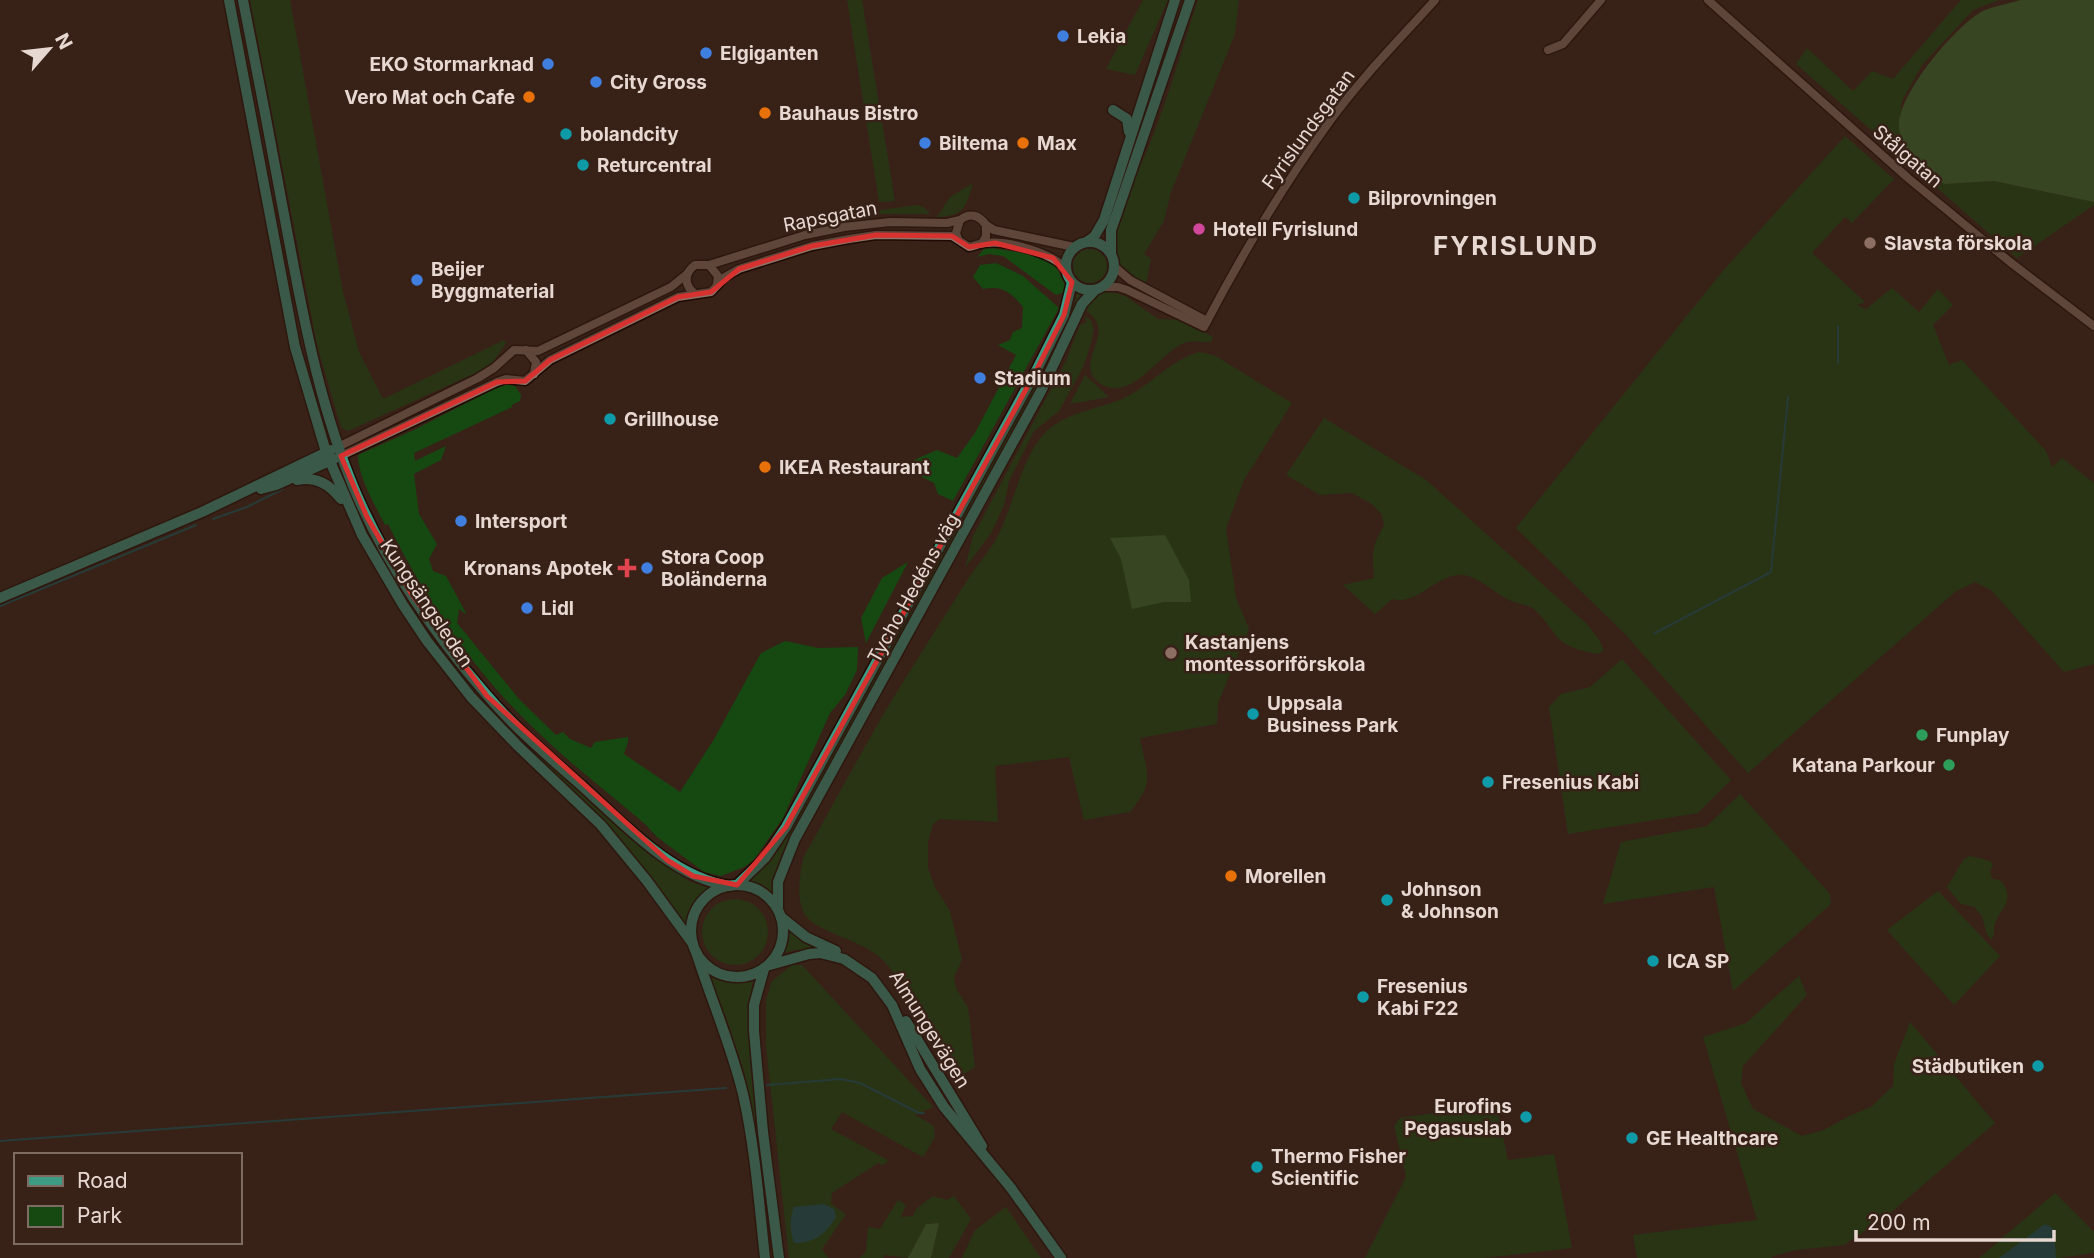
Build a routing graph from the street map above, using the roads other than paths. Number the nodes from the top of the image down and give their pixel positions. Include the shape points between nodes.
1 (229, 0) edge
2 (243, 0) edge
3 (1175, 0) edge
4 (1191, 0) edge
5 (1435, 0) edge
6 (1601, 0) edge
7 (1708, 0) edge
8 (1548, 50) dead end
9 (1141, 104) junction
10 (1130, 139) junction
11 (960, 220) junction
12 (986, 225) junction
13 (958, 239) junction
14 (1088, 242) junction
15 (982, 243) junction
16 (1074, 247) junction
17 (1111, 252) junction
18 (709, 265) junction
19 (1115, 267) junction
20 (1066, 269) junction
21 (687, 274) junction
22 (1072, 282) junction
23 (718, 284) junction
24 (1098, 288) junction
25 (694, 293) junction
26 (1205, 324) junction
27 (2094, 326) edge
28 (526, 350) junction
29 (505, 360) junction
30 (534, 374) junction
31 (512, 379) junction
32 (340, 452) junction
33 (328, 457) junction
34 (276, 485) junction
35 (240, 495) junction
36 (348, 506) junction
37 (0, 598) edge
38 (733, 885) junction
39 (780, 913) junction
40 (694, 948) junction
41 (767, 967) junction
42 (990, 1161) junction
43 (765, 1258) edge
44 (779, 1258) edge
45 (1061, 1258) edge

1 - 33 main road, Kungsängsleden via 295,347
2 - 32 main road, Kungsängsleden via 305,327
3 - 9 main road
4 - 17 main road via 1111,230
5 - 26 street, Fyrislundsgatan via 1330,121 1259,226
6 - 8 street via 1563,44
7 - 27 street, Stålgatan via 1908,178
9 - 10 main road
9 - 10 main road via 1127,111 1113,110 1127,119
10 - 14 main road via 1104,220
11 - 12 street via 975,215
11 - 13 street
11 - 18 street, Rapsgatan via 844,227
12 - 15 street
12 - 16 street
13 - 15 street via 969,247
13 - 23 street, Rapsgatan via 876,235 836,241 739,268
14 - 16 main road
14 - 17 main road
15 - 20 street via 1040,253
16 - 20 main road
17 - 19 main road
18 - 21 street via 695,265
18 - 23 street
19 - 24 main road via 1108,282
19 - 26 street
20 - 22 main road
21 - 25 street via 687,286
21 - 28 street via 671,287 538,351
22 - 24 main road
22 - 38 main road, Tycho Hedéns väg via 1068,307 1036,371 786,827 765,858
23 - 25 street via 706,295
24 - 26 street via 1127,290
24 - 39 main road, Tycho Hedéns väg via 1082,304 1041,391 795,839 778,882
25 - 30 street via 554,357
28 - 29 street via 514,350
28 - 30 street via 536,362
29 - 31 street via 504,368
29 - 32 street
30 - 31 street via 525,381
31 - 32 street
32 - 33 main road
32 - 38 main road, Kungsängsleden via 367,517 411,593 487,696 667,860 693,876
33 - 34 main road
33 - 35 main road
33 - 36 main road, Kungsängsleden
34 - 35 main road
34 - 36 main road via 315,479 328,485
35 - 37 main road
36 - 40 main road, Kungsängsleden via 402,605 449,669 518,746 601,825
38 - 39 main road via 760,891
38 - 40 main road via 710,894 696,911
39 - 41 main road via 782,942
39 - 42 main road, Almungevägen via 814,942 864,965 886,986
40 - 41 main road via 703,963 726,976 739,978
40 - 43 main road via 743,1095
41 - 42 main road, Almungevägen via 820,953 844,959 872,978 885,992 938,1098
41 - 44 main road via 754,1005 754,1031
42 - 45 main road, Almungevägen

